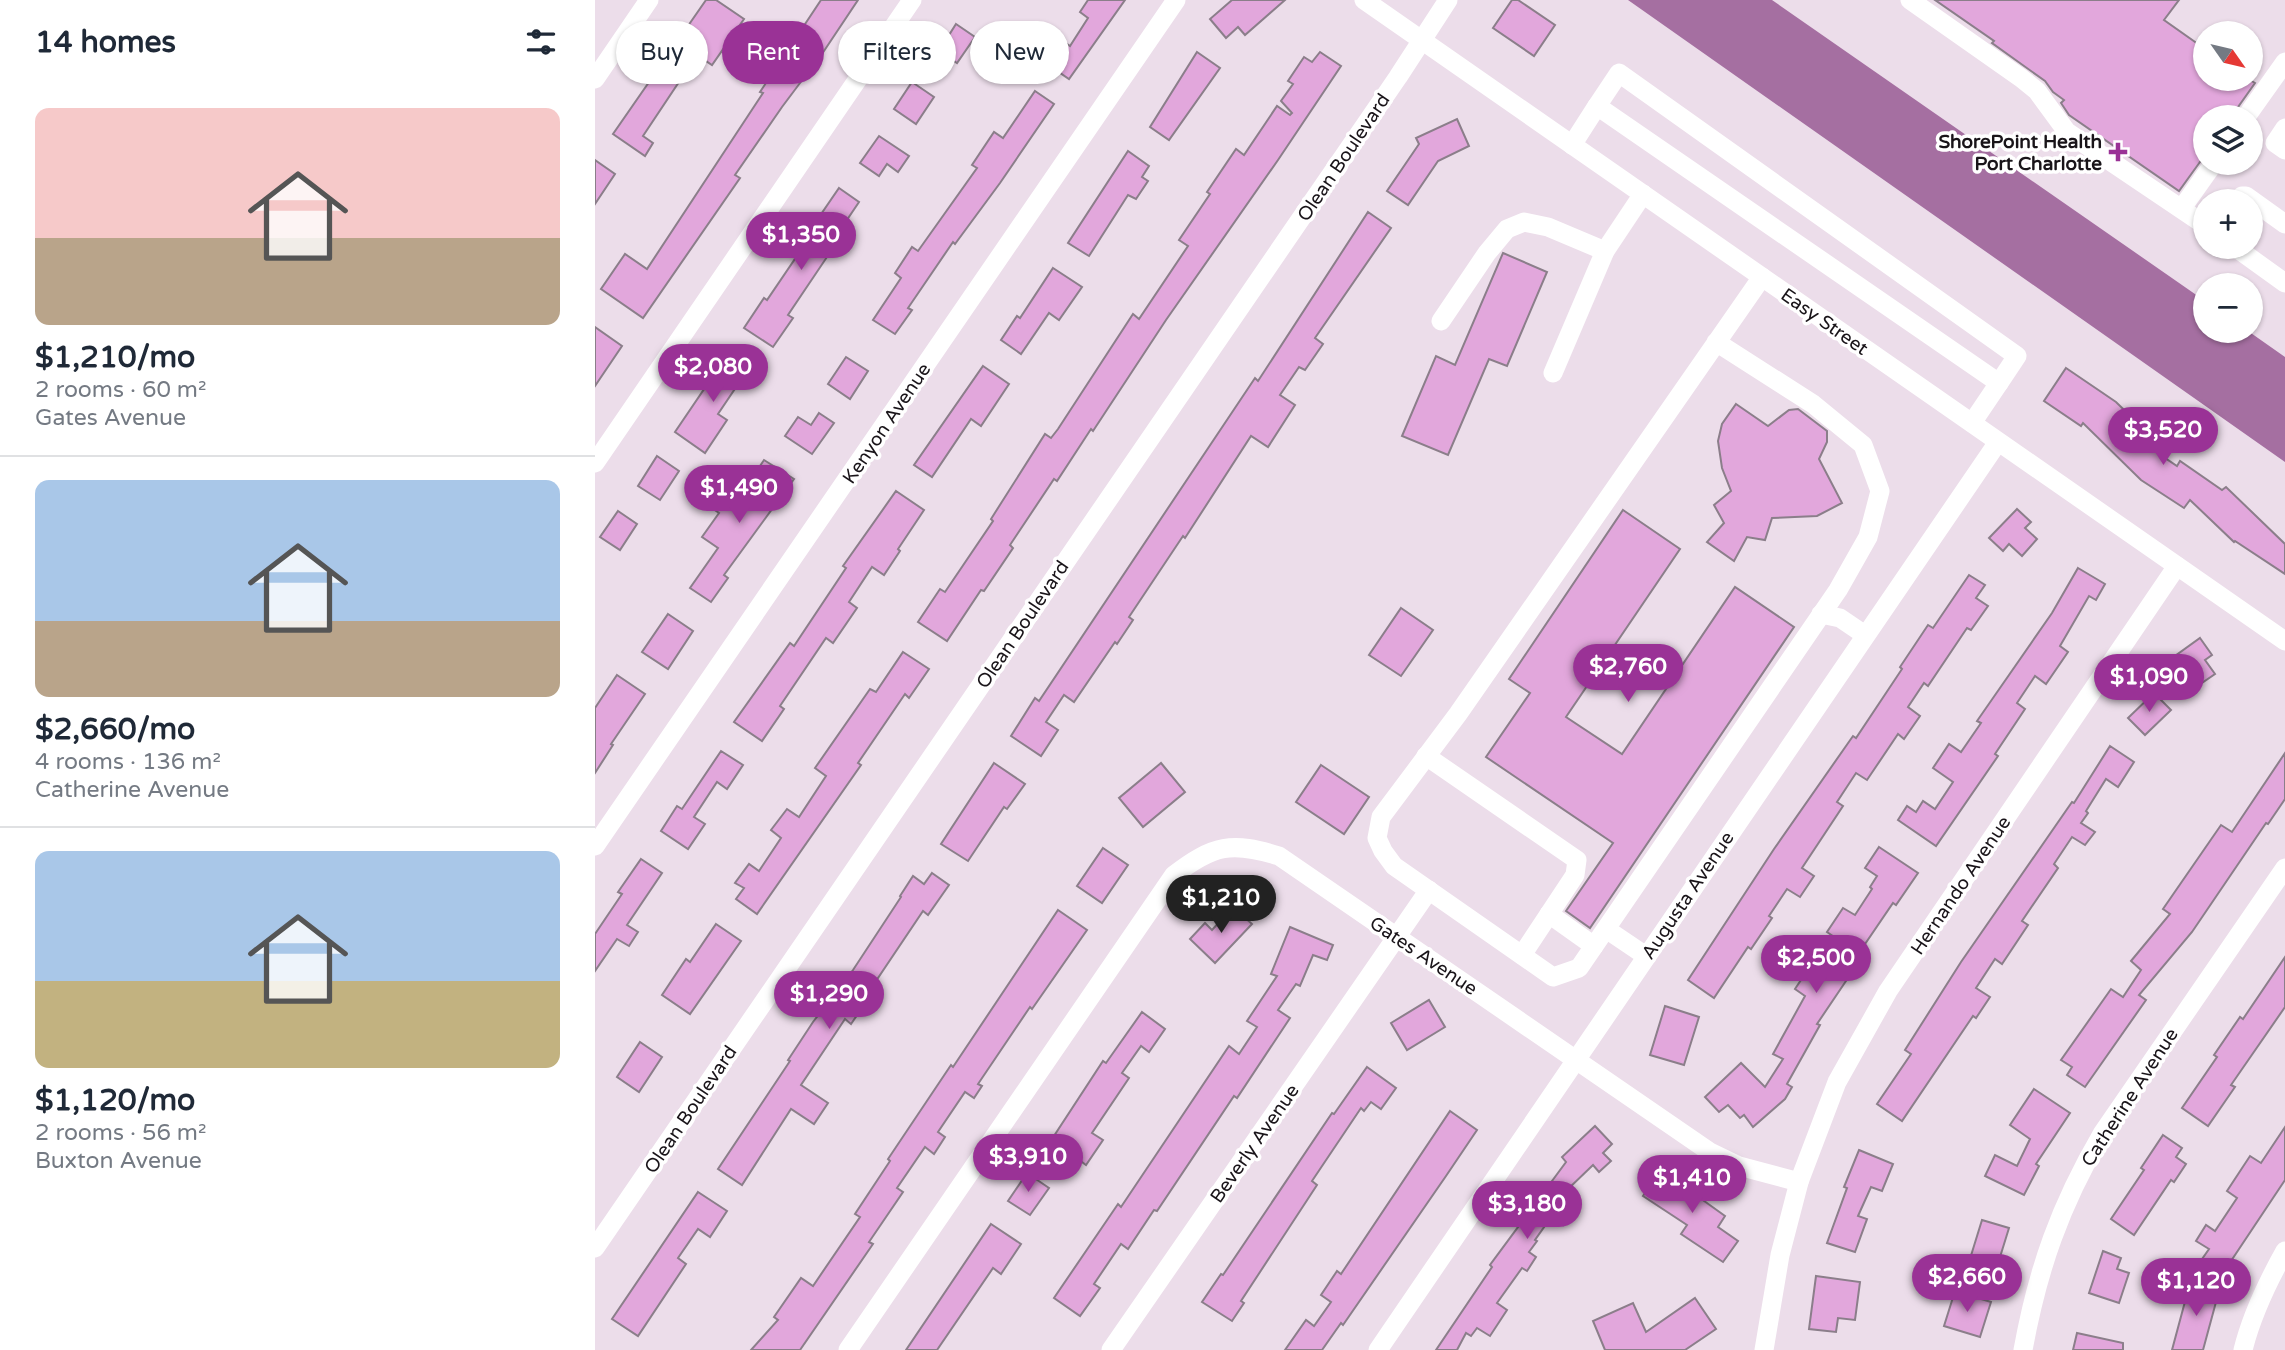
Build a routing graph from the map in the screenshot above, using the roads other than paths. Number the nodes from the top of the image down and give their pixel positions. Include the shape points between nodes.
1 (649, 0) edge
2 (912, 0) edge
3 (1176, 0) edge
4 (1364, 0) edge
5 (1448, 0) edge
6 (1910, 0) edge
7 (1421, 39) junction
8 (2285, 62) edge
9 (595, 79) edge
10 (2255, 105) edge
11 (1597, 106) junction
12 (2285, 128) edge
13 (1572, 145) junction
14 (2285, 150) edge
15 (2205, 175) edge
16 (1643, 194) junction
17 (2182, 208) junction
18 (2263, 208) edge
19 (2193, 216) edge
20 (2285, 224) edge
21 (1605, 251) junction
22 (2252, 259) edge
23 (1762, 277) junction
24 (2285, 283) edge
25 (1441, 321) dead end
26 (1716, 342) junction
27 (1553, 373) dead end
28 (1999, 383) junction
29 (1972, 424) junction
30 (1998, 442) junction
31 (595, 463) edge
32 (2176, 566) junction
33 (1821, 614) junction
34 (1865, 635) junction
35 (2285, 641) edge
36 (1426, 756) junction
37 (595, 846) edge
38 (2285, 868) edge
39 (1429, 890) junction
40 (1549, 914) junction
41 (1606, 929) junction
42 (1396, 936) junction
43 (1594, 946) junction
44 (1521, 955) junction
45 (1646, 956) junction
46 (1576, 1059) junction
47 (1799, 1182) junction
48 (595, 1248) edge
49 (2285, 1251) edge
50 (848, 1350) edge
51 (1111, 1350) edge
52 (1378, 1350) edge
53 (1764, 1350) edge
54 (2023, 1350) edge
55 (2243, 1350) edge

1 - 9 street
2 - 31 street
3 - 37 street, Kenyon Avenue
4 - 7 street, Easy Street
5 - 7 street, Olean Boulevard
6 - 17 street via 2029,84 2067,132
7 - 13 street, Easy Street
7 - 48 street, Olean Boulevard
8 - 10 street
11 - 13 street
11 - 28 street
11 - 28 street via 1619,73 2017,356
12 - 14 street via 2275,143
13 - 16 street, Easy Street
15 - 17 street
16 - 21 street
16 - 23 street, Easy Street
17 - 19 street
18 - 20 street
21 - 25 street via 1548,227 1524,222 1507,229
21 - 27 street
22 - 24 street
23 - 26 street
23 - 29 street, Easy Street
26 - 33 street via 1813,404 1863,445 1880,491 1868,537
26 - 36 street
28 - 29 street
29 - 30 street, Easy Street
30 - 32 street, Easy Street
30 - 34 street, Augusta Avenue
32 - 35 street, Easy Street
32 - 47 street, Hernando Avenue via 1888,991 1837,1082
33 - 34 street via 1840,618
33 - 41 street
34 - 45 street, Augusta Avenue
36 - 39 street via 1381,817 1377,838 1394,866
36 - 40 street via 1577,860 1575,875
38 - 54 street, Catherine Avenue via 2083,1167 2045,1254
39 - 42 street, Beverly Avenue
39 - 44 street
40 - 43 street
40 - 44 street
41 - 43 street
41 - 45 street
42 - 46 street, Gates Avenue
42 - 50 street, Gates Avenue via 1279,856 1253,848 1227,848 1198,856 1174,875
42 - 51 street, Beverly Avenue
43 - 44 street via 1579,968 1553,977
45 - 46 street, Augusta Avenue
46 - 47 street, Gates Avenue via 1710,1152 1739,1166
46 - 52 street, Augusta Avenue
47 - 53 street, Hernando Avenue via 1780,1255
49 - 55 street via 2268,1280

